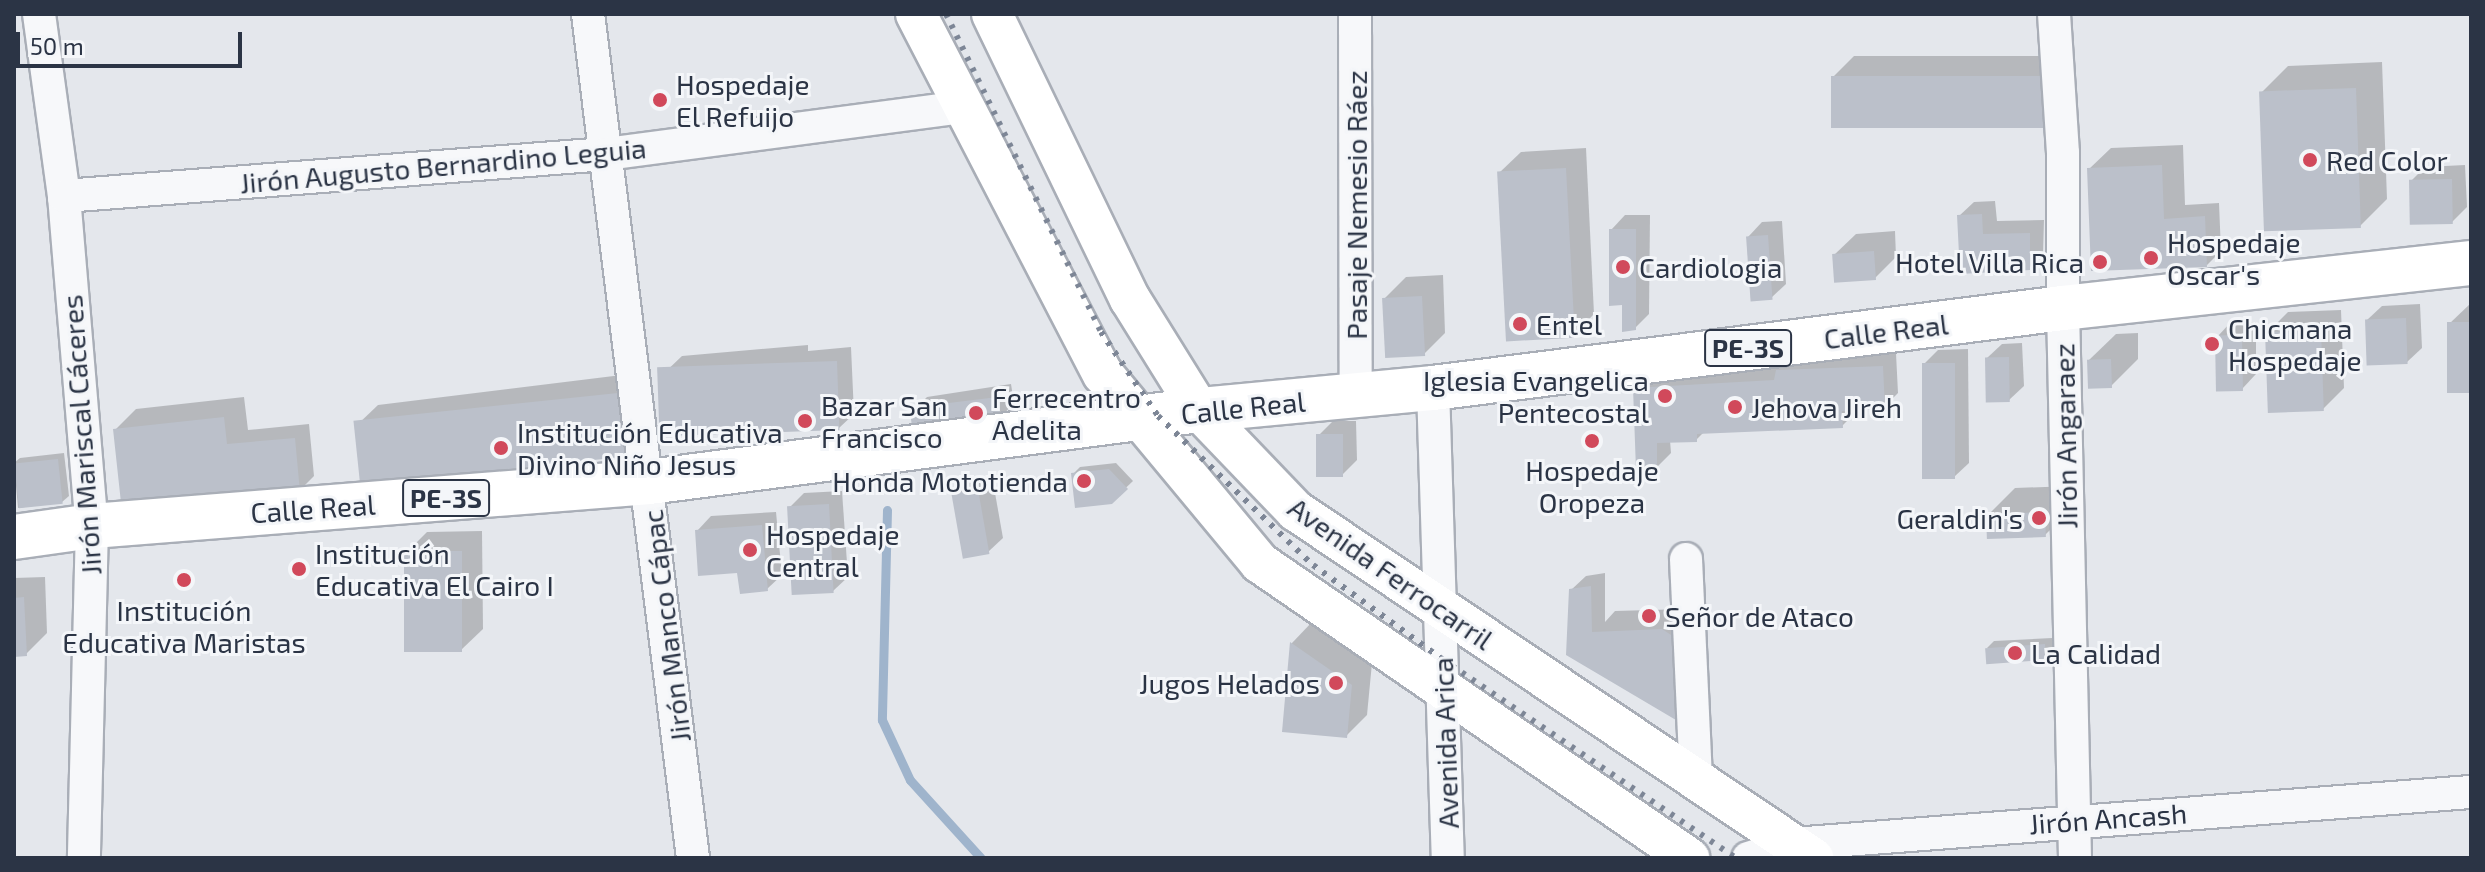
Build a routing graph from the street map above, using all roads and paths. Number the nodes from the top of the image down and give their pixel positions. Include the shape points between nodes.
1 (39, 14) edge
2 (588, 14) edge
3 (916, 14) edge
4 (992, 14) edge
5 (1355, 14) edge
6 (2054, 14) edge
7 (963, 107) junction
8 (606, 154) junction
9 (64, 196) junction
10 (2471, 263) edge
11 (2063, 308) junction
12 (1433, 388) junction
13 (1356, 396) junction
14 (1199, 410) junction
15 (1137, 418) junction
16 (649, 482) junction
17 (92, 526) junction
18 (14, 537) edge
19 (1686, 559) dead end
20 (1442, 611) junction
21 (1443, 692) junction
22 (1696, 780) junction
23 (2471, 792) edge
24 (2072, 820) junction
25 (1803, 851) edge
26 (84, 858) edge
27 (693, 858) edge
28 (1448, 858) edge
29 (1689, 858) edge
30 (1748, 858) edge
31 (2075, 858) edge

1 - 9 street, Jirón Mariscal Cáceres
2 - 8 street, Jirón Manco Cápac
3 - 7 main road
4 - 14 main road, Avenida Ferrocarril via 1130,299
5 - 13 street, Pasaje Nemesio Ráez
6 - 11 street, Jirón Angaraez via 2063,153
7 - 8 street, Jirón Augusto Bernardino Leguia
7 - 15 main road via 1103,374
8 - 9 street, Jirón Augusto Bernardino Leguia
8 - 16 street, Jirón Manco Cápac
9 - 17 street, Jirón Mariscal Cáceres
10 - 11 highway, Calle Real / PE-3S
11 - 12 highway, Calle Real / PE-3S
11 - 24 street, Jirón Angaraez
12 - 13 highway, Calle Real / PE-3S
12 - 20 street, Avenida Arica
13 - 14 highway, Calle Real / PE-3S
14 - 15 highway, Calle Real / PE-3S
14 - 20 main road, Avenida Ferrocarril via 1296,511
15 - 16 highway, Calle Real / PE-3S
15 - 21 main road via 1260,563
16 - 17 highway, Calle Real / PE-3S
16 - 27 street, Jirón Manco Cápac
17 - 18 highway, Calle Real / PE-3S
17 - 26 street, Jirón Mariscal Cáceres
19 - 22 street
20 - 21 street, Avenida Arica
20 - 22 main road, Avenida Ferrocarril
21 - 28 street, Avenida Arica
21 - 29 main road
22 - 25 main road, Avenida Ferrocarril
23 - 24 street, Jirón Ancash
24 - 25 street, Jirón Ancash
24 - 31 street, Jirón Angaraez
25 - 30 street, Jirón Ancash

